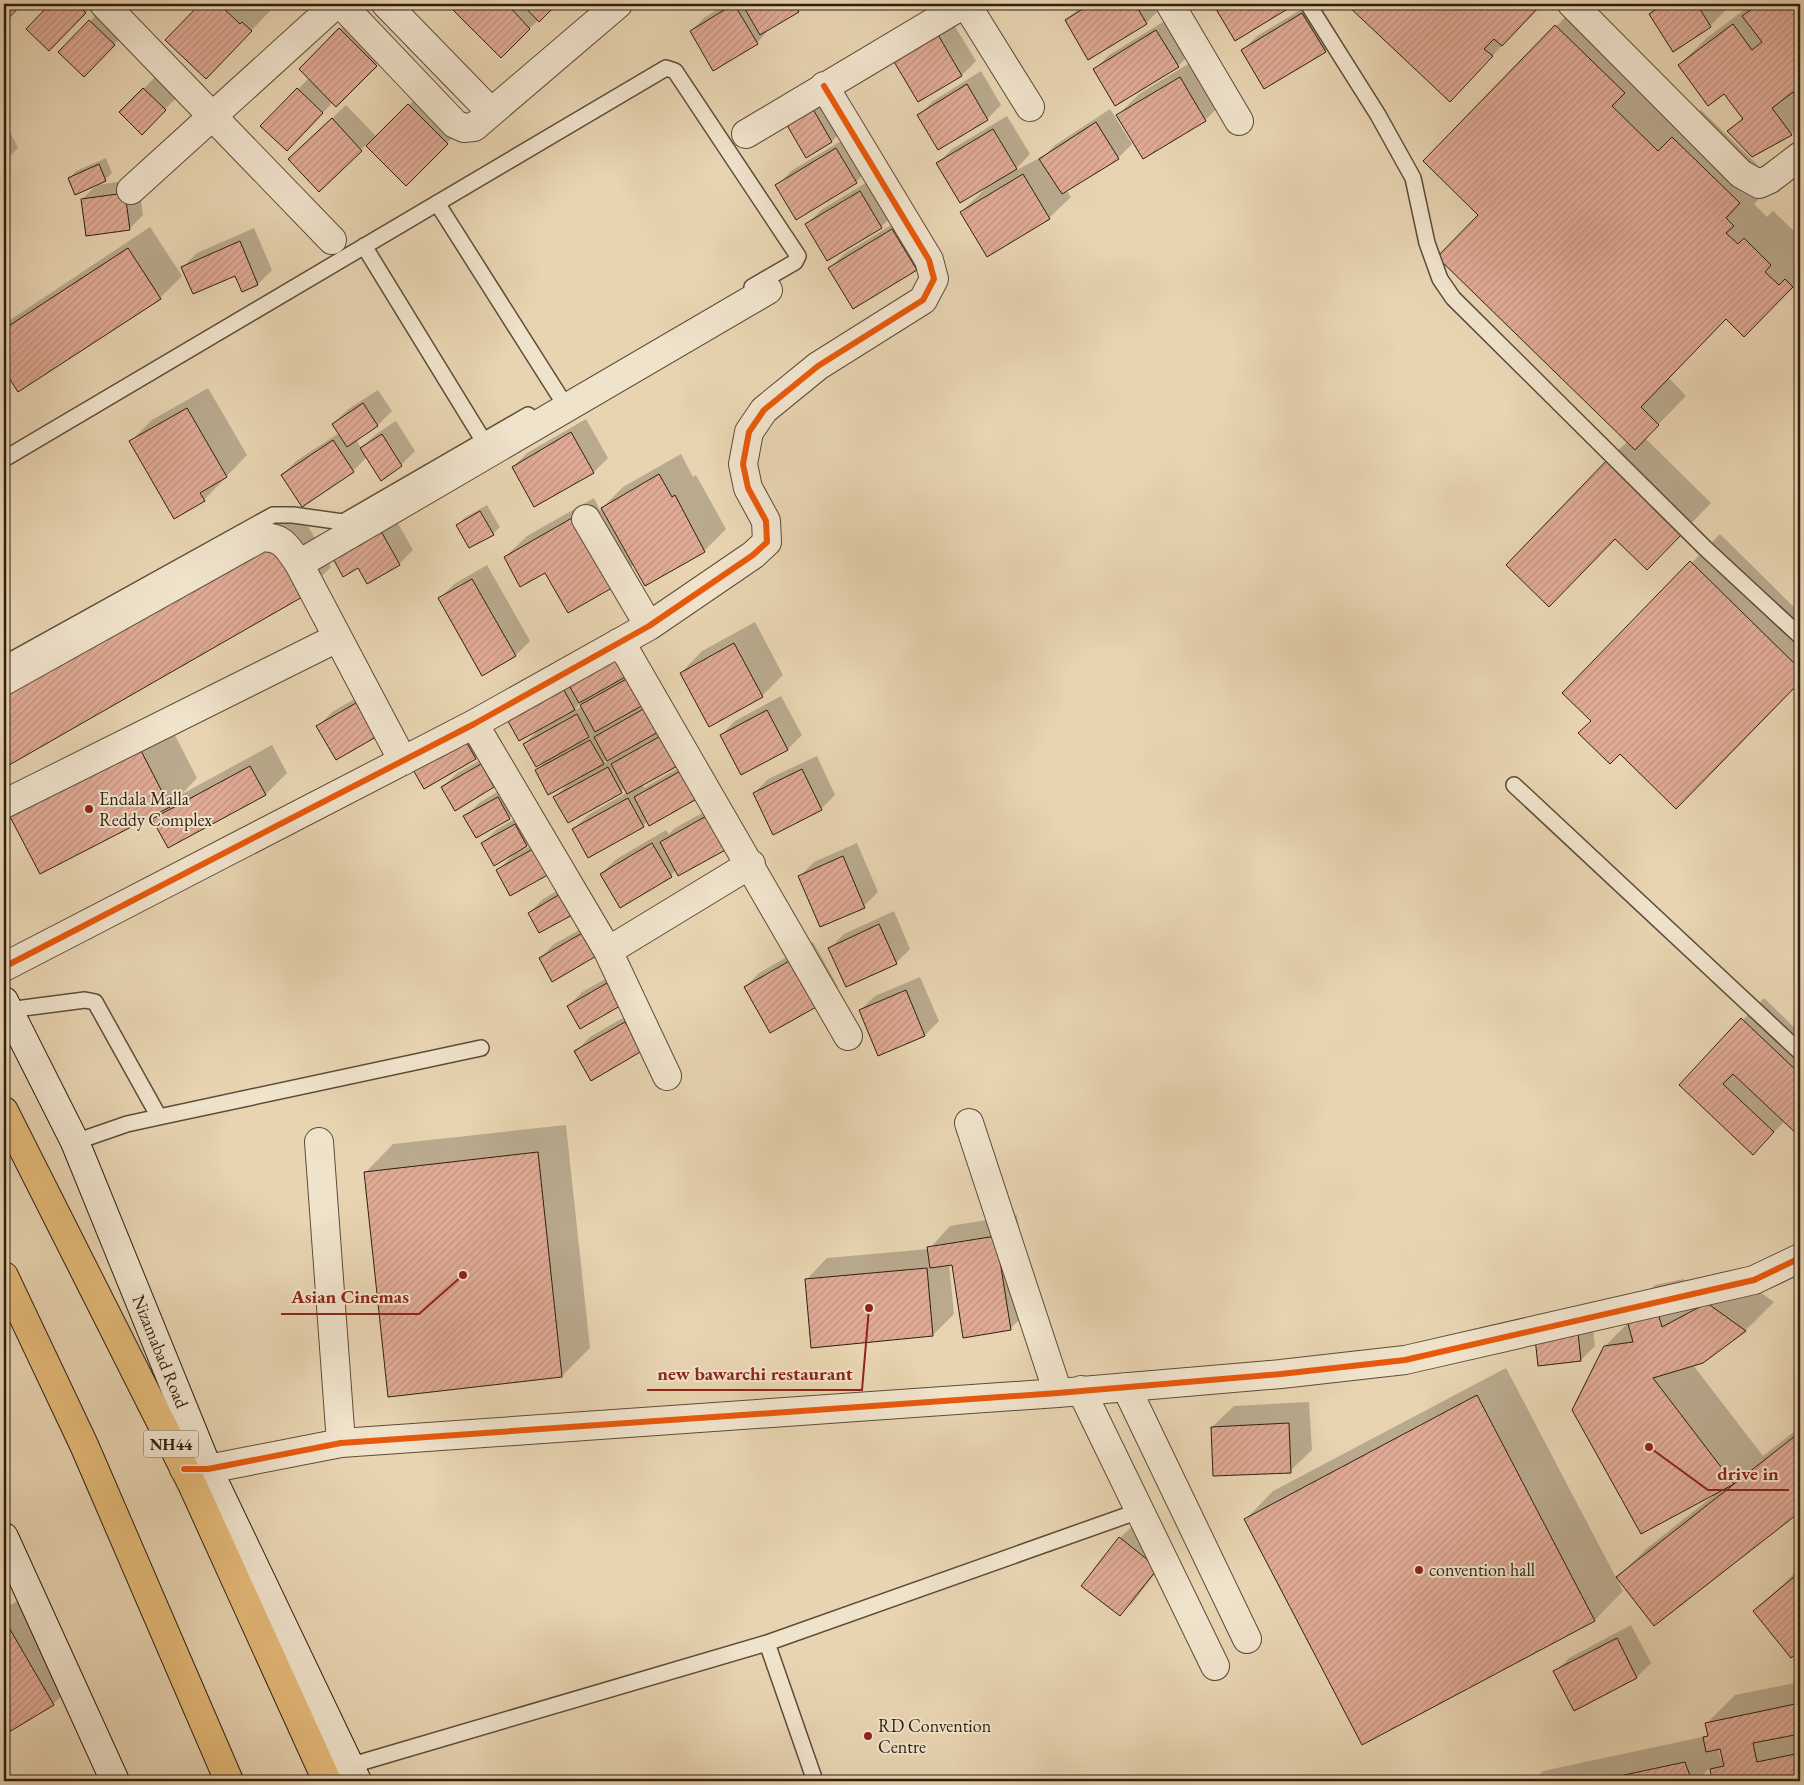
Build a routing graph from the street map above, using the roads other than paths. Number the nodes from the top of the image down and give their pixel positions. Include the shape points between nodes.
1 (104, 4) edge
2 (336, 4) edge
3 (341, 4) edge
4 (386, 4) edge
5 (618, 4) edge
6 (965, 4) edge
7 (1170, 4) edge
8 (1308, 4) edge
9 (1572, 4) edge
10 (824, 86) junction
11 (1030, 107) dead end
12 (491, 112) junction
13 (214, 116) junction
14 (1240, 121) dead end
15 (746, 134) dead end
16 (1800, 156) edge
17 (131, 190) dead end
18 (437, 203) junction
19 (332, 240) dead end
20 (364, 246) junction
21 (768, 290) dead end
22 (560, 397) junction
23 (483, 440) junction
24 (4, 459) edge
25 (586, 520) dead end
26 (299, 564) junction
27 (649, 626) junction
28 (1800, 636) edge
29 (337, 638) junction
30 (618, 643) junction
31 (4, 664) edge
32 (4, 681) edge
33 (474, 724) junction
34 (403, 761) junction
35 (1514, 785) dead end
36 (4, 804) edge
37 (751, 864) junction
38 (608, 951) junction
39 (4, 968) edge
40 (6, 1006) edge
41 (848, 1036) dead end
42 (481, 1048) dead end
43 (1800, 1052) edge
44 (667, 1076) dead end
45 (4, 1111) edge
46 (159, 1117) junction
47 (969, 1123) dead end
48 (75, 1142) junction
49 (319, 1142) dead end
50 (1800, 1258) edge
51 (4, 1276) edge
52 (1126, 1387) junction
53 (1069, 1392) junction
54 (341, 1443) junction
55 (196, 1469) junction
56 (1139, 1511) junction
57 (4, 1537) edge
58 (1247, 1639) dead end
59 (767, 1643) junction
60 (1215, 1666) dead end
61 (353, 1774) edge
62 (115, 1781) edge
63 (229, 1781) edge
64 (327, 1781) edge
65 (815, 1781) edge

1 - 13 street
2 - 13 street
3 - 12 street via 455,124 464,128 474,127
4 - 12 street
5 - 12 street
6 - 10 street
6 - 11 street
7 - 14 street
8 - 28 lane via 1378,114 1413,178 1427,243 1440,279 1453,298 1705,548
9 - 16 street via 1741,174 1759,184
10 - 15 street
10 - 27 street via 929,260 934,279 924,300 818,366 764,410 748,432 743,464 748,488 766,521 767,542
13 - 17 street
13 - 19 street
18 - 20 lane
18 - 22 lane
18 - 22 lane via 670,68 797,252 796,262
20 - 23 lane
20 - 24 lane
21 - 26 street
22 - 23 lane
23 - 31 lane via 342,522 293,514 273,515
25 - 27 street
26 - 29 street
26 - 32 street via 279,539 272,536 260,538
27 - 30 street
29 - 34 street
29 - 36 street
30 - 33 street
30 - 37 street
33 - 34 street
33 - 38 street
34 - 39 street
35 - 43 lane
37 - 38 street
37 - 41 street
38 - 44 street
40 - 46 lane via 95,1002
40 - 48 street, Nizamabad Road
42 - 46 lane
45 - 55 highway, Nizamabad Road / NH44
46 - 48 lane
47 - 53 street
48 - 55 street, Nizamabad Road
49 - 54 street
50 - 52 street via 1754,1280 1405,1360
51 - 63 highway via 84,1445
52 - 53 street
52 - 58 street
53 - 54 street
53 - 56 street
54 - 55 street
55 - 61 street, Nizamabad Road
55 - 64 highway, Nizamabad Road / NH44
56 - 59 lane
56 - 60 street
57 - 62 street
59 - 61 lane
59 - 65 lane

